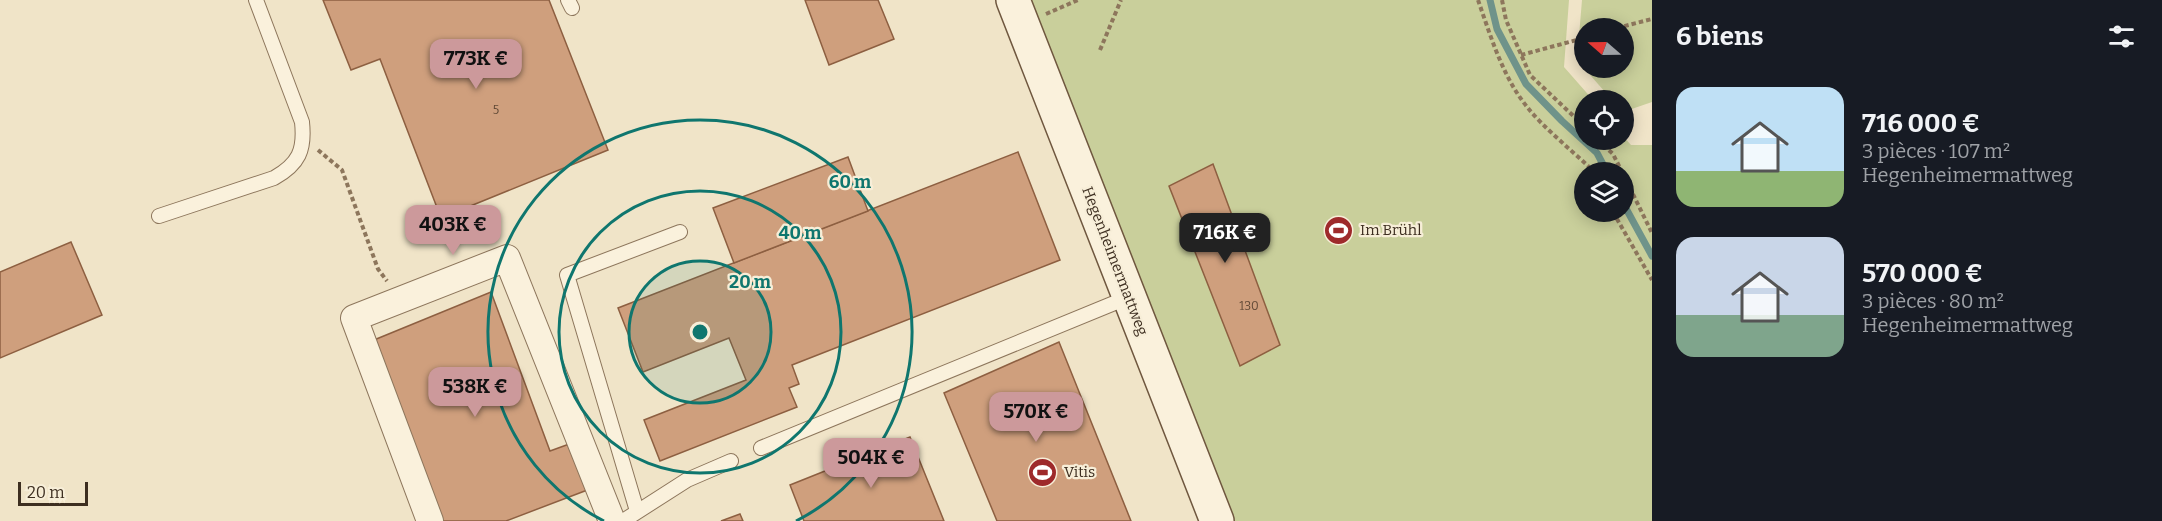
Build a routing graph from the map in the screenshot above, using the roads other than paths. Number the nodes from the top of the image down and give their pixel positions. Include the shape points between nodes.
1 (256, 0) edge
2 (1013, 0) edge
3 (159, 216) dead end
4 (680, 232) dead end
5 (1129, 297) junction
6 (761, 448) dead end
7 (731, 461) dead end
8 (637, 512) junction
9 (430, 521) edge
10 (612, 521) edge
11 (623, 521) edge
12 (1217, 521) edge

1 - 3 lane via 302,123 304,138 297,158 290,169 274,178
2 - 5 street, Hegenheimermattweg
4 - 8 lane via 567,275
5 - 6 lane
5 - 12 street, Hegenheimermattweg
7 - 8 lane via 687,480
8 - 11 lane
9 - 10 street via 354,318 507,258

